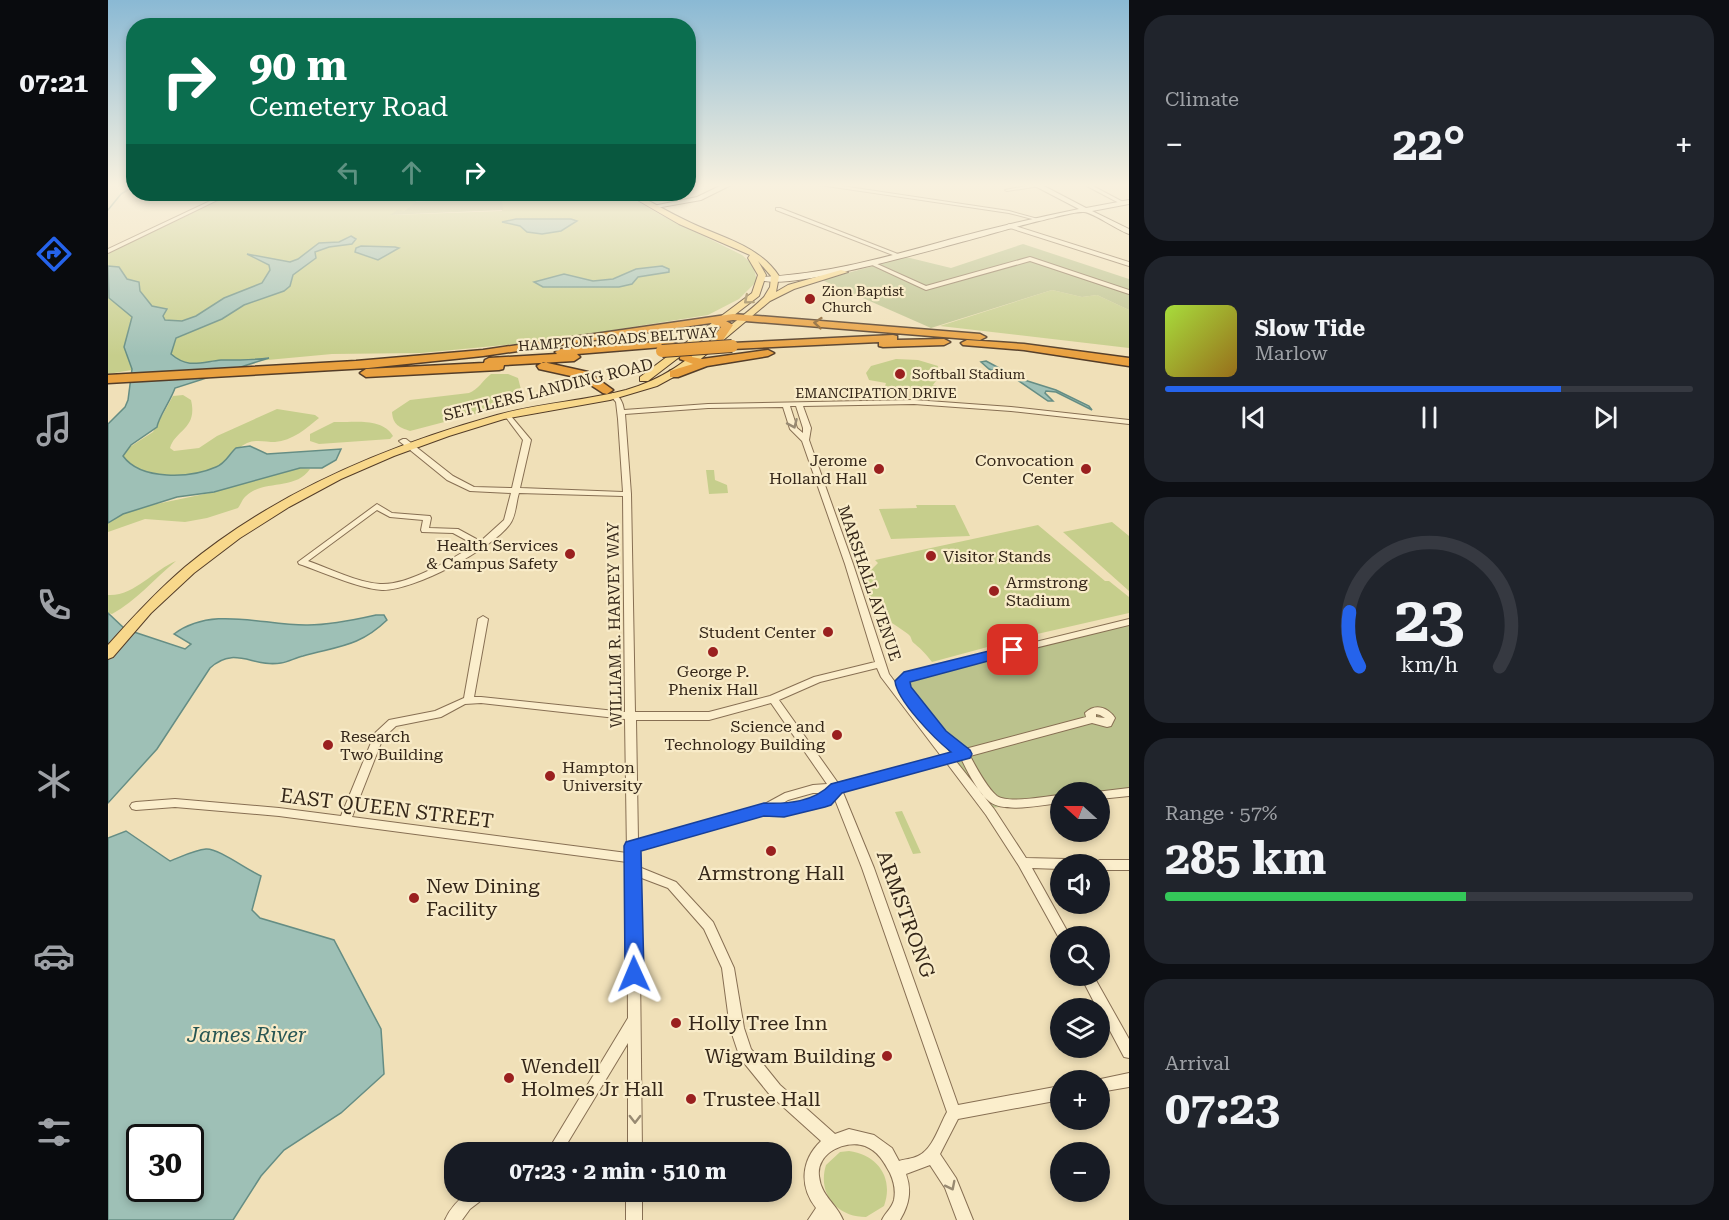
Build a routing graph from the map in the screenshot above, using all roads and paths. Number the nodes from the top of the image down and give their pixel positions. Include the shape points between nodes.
1 (127, 242) edge
2 (727, 242) edge
3 (863, 242) edge
4 (951, 242) edge
5 (1059, 242) edge
6 (733, 245) junction
7 (108, 251) edge
8 (900, 256) junction
9 (873, 264) junction
10 (1129, 264) edge
11 (844, 272) junction
12 (763, 279) junction
13 (775, 279) junction
14 (1129, 292) edge
15 (766, 300) junction
16 (746, 317) junction
17 (720, 320) junction
18 (719, 338) junction
19 (980, 338) junction
20 (951, 342) junction
21 (736, 343) junction
22 (667, 348) junction
23 (687, 348) junction
24 (1129, 355) edge
25 (690, 362) junction
26 (711, 362) junction
27 (1129, 362) edge
28 (358, 364) junction
29 (297, 374) junction
30 (674, 374) junction
31 (108, 379) edge
32 (108, 388) edge
33 (610, 393) junction
34 (786, 405) junction
35 (799, 405) junction
36 (621, 412) junction
37 (508, 416) junction
38 (1129, 422) edge
39 (805, 440) junction
40 (406, 444) junction
41 (516, 490) junction
42 (627, 494) junction
43 (480, 544) junction
44 (144, 606) junction
45 (483, 619) dead end
46 (1129, 622) edge
47 (108, 639) edge
48 (108, 654) edge
49 (880, 664) junction
50 (773, 699) junction
51 (468, 700) junction
52 (631, 716) junction
53 (1092, 719) dead end
54 (964, 754) junction
55 (946, 758) junction
56 (836, 788) junction
57 (1129, 792) edge
58 (1110, 794) edge
59 (1050, 800) edge
60 (136, 806) dead end
61 (345, 820) junction
62 (632, 858) junction
63 (1023, 863) junction
64 (1050, 864) edge
65 (1110, 865) edge
66 (1129, 865) edge
67 (1058, 926) edge
68 (1092, 986) edge
69 (635, 1019) junction
70 (1129, 1052) edge
71 (1129, 1080) edge
72 (1110, 1083) edge
73 (1050, 1095) edge
74 (954, 1113) junction
75 (831, 1140) junction
76 (560, 1142) edge
77 (634, 1142) edge
78 (931, 1154) junction
79 (897, 1169) junction
80 (468, 1202) edge
81 (634, 1202) edge
82 (825, 1217) edge
83 (453, 1220) edge
84 (634, 1220) edge
85 (890, 1220) edge
86 (965, 1220) edge

1 - 7 street
2 - 6 main road
3 - 8 street
4 - 8 main road
5 - 10 street
6 - 12 main road via 755,260
6 - 13 main road via 759,256
8 - 9 main road
9 - 11 main road
9 - 14 street via 926,288 1030,259
11 - 13 main road
11 - 15 main road via 791,287
12 - 13 main road
12 -> 17 main road, SETTLERS LANDING ROAD via 756,294
13 - 15 main road, SETTLERS LANDING ROAD
15 - 16 main road, SETTLERS LANDING ROAD
16 - 17 highway
16 - 18 main road, SETTLERS LANDING ROAD
19 -> 16 highway
17 - 18 highway via 727,326
17 - 23 main road, SETTLERS LANDING ROAD
17 - 28 highway via 483,353
18 - 25 main road, SETTLERS LANDING ROAD
19 - 21 highway, HAMPTON ROADS BELTWAY via 868,333
19 - 24 highway, HAMPTON ROADS BELTWAY
20 - 21 highway, HAMPTON ROADS BELTWAY via 853,339
20 - 26 highway via 824,346
20 - 27 highway, HAMPTON ROADS BELTWAY via 1024,347
21 - 22 highway, HAMPTON ROADS BELTWAY, bridge
22 - 28 highway, HAMPTON ROADS BELTWAY
22 - 29 highway, HAMPTON ROADS BELTWAY
23 - 25 highway via 684,357
23 - 33 main road, SETTLERS LANDING ROAD via 648,378
25 - 26 highway
25 - 30 main road, SETTLERS LANDING ROAD
26 - 30 highway
28 - 31 highway, HAMPTON ROADS BELTWAY
29 - 32 highway, HAMPTON ROADS BELTWAY
29 - 33 highway via 530,365 578,372
30 - 33 main road, SETTLERS LANDING ROAD via 643,387
33 - 36 street, WILLIAM R. HARVEY WAY via 619,402
33 - 37 main road, SETTLERS LANDING ROAD
33 - 40 main road, SETTLERS LANDING ROAD via 490,415
34 - 35 street, EMANCIPATION DRIVE
34 - 36 street, EMANCIPATION DRIVE
34 -> 39 street, MARSHALL AVENUE via 794,429
35 - 38 street, EMANCIPATION DRIVE via 945,404
35 - 39 street, MARSHALL AVENUE via 807,428
36 - 42 street, WILLIAM R. HARVEY WAY
37 - 40 main road, SETTLERS LANDING ROAD
37 - 41 street via 527,440
39 - 49 street, MARSHALL AVENUE
40 - 41 street via 463,486
40 - 44 main road, SETTLERS LANDING ROAD via 321,484 257,521
41 - 42 street
41 - 43 street via 508,522 502,531
42 - 52 street, WILLIAM R. HARVEY WAY
43 - 43 street via 429,574 400,585 381,587 303,562 377,506 390,515 427,518 425,530 455,531
44 - 47 main road, SETTLERS LANDING ROAD
44 - 48 main road, SETTLERS LANDING ROAD
45 - 51 street
46 - 54 street via 904,678 903,688 941,735
49 - 50 street via 817,679
49 - 55 street, MARSHALL AVENUE via 884,675
50 - 52 street via 709,716
50 - 56 street, ARMSTRONG
51 - 52 street
51 - 61 street via 441,712 386,726
52 - 62 street, WILLIAM R. HARVEY WAY
53 - 54 street
54 - 55 street
54 - 59 street via 981,785 994,799 1011,804
55 - 56 street
55 - 63 street, MARSHALL AVENUE via 990,812
56 - 62 street via 825,801 784,810 764,809
56 - 74 street, ARMSTRONG
57 - 58 street
60 - 61 street, EAST QUEEN STREET via 192,804
61 - 62 street, EAST QUEEN STREET
62 - 69 street, WILLIAM R. HARVEY WAY
62 - 75 street via 672,885 709,926 728,968 745,1053 775,1090
63 - 64 street
63 - 67 street, MARSHALL AVENUE
65 - 66 street
68 - 70 street
69 - 76 street
69 -> 77 street, WILLIAM R. HARVEY WAY
71 - 72 street
73 - 74 street
74 - 78 street via 940,1135 939,1146
75 - 79 street via 842,1136 868,1140 890,1157
75 - 82 street via 813,1163 811,1178
78 - 79 street via 925,1160
78 -> 86 street via 951,1184
79 - 85 street via 901,1201
80 - 83 street
81 - 84 street

